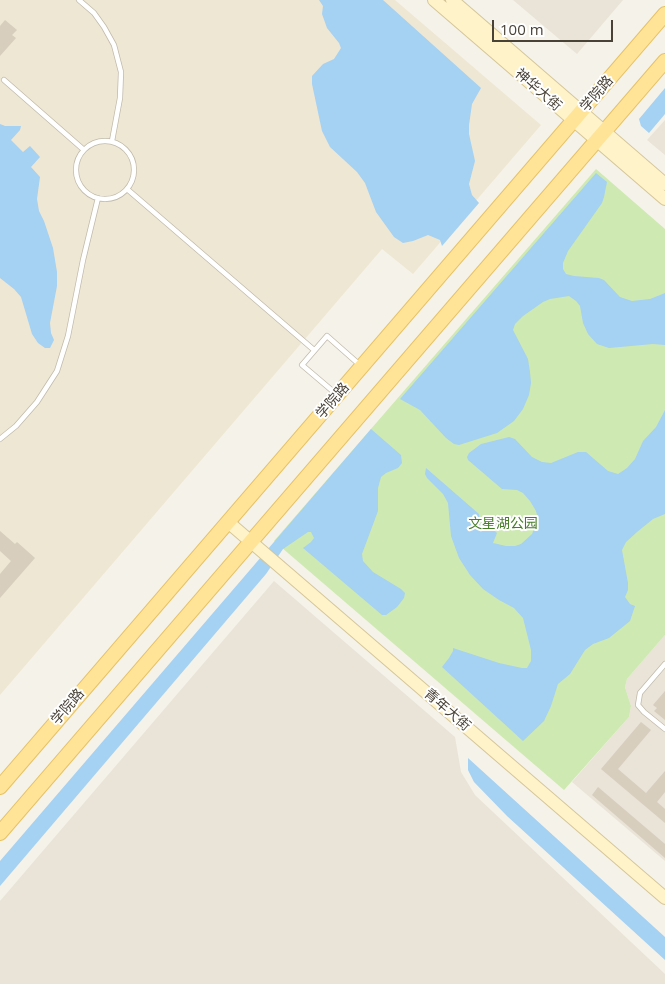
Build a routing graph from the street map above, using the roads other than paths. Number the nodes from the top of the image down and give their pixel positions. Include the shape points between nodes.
1 (79, 0) edge
2 (434, 0) edge
3 (452, 0) edge
4 (665, 14) edge
5 (665, 60) edge
6 (4, 80) dead end
7 (578, 116) junction
8 (600, 136) junction
9 (112, 141) junction
10 (84, 150) junction
11 (665, 184) edge
12 (127, 189) junction
13 (98, 198) junction
14 (665, 199) edge
15 (314, 350) junction
16 (362, 366) junction
17 (337, 395) junction
18 (0, 439) edge
19 (228, 522) junction
20 (251, 541) junction
21 (665, 664) edge
22 (665, 729) edge
23 (0, 787) edge
24 (0, 833) edge
25 (665, 898) edge

1 - 9 lane via 104,27 114,45 121,72
2 - 7 street, 神华大街
3 - 7 street, 神华大街
4 - 7 main road, 学院路
5 - 8 main road
6 - 10 lane
7 - 8 street, 神华大街
7 - 16 main road, 学院路
8 - 11 street, 神华大街
8 - 14 street, 神华大街
8 - 20 main road
9 - 10 lane via 95,142
9 - 12 lane via 123,146 133,160 134,177
10 - 13 lane via 77,163 78,180 83,190
12 - 13 lane via 115,198
12 - 15 lane
13 - 18 lane via 68,336 57,371 37,402
15 - 16 lane via 327,336
15 - 17 lane via 302,364
16 - 17 main road, 学院路
17 - 19 main road, 学院路
19 - 20 street, 青年大街
19 - 23 main road, 学院路
20 - 24 main road
20 - 25 street, 青年大街
21 - 22 lane via 640,693 638,704

